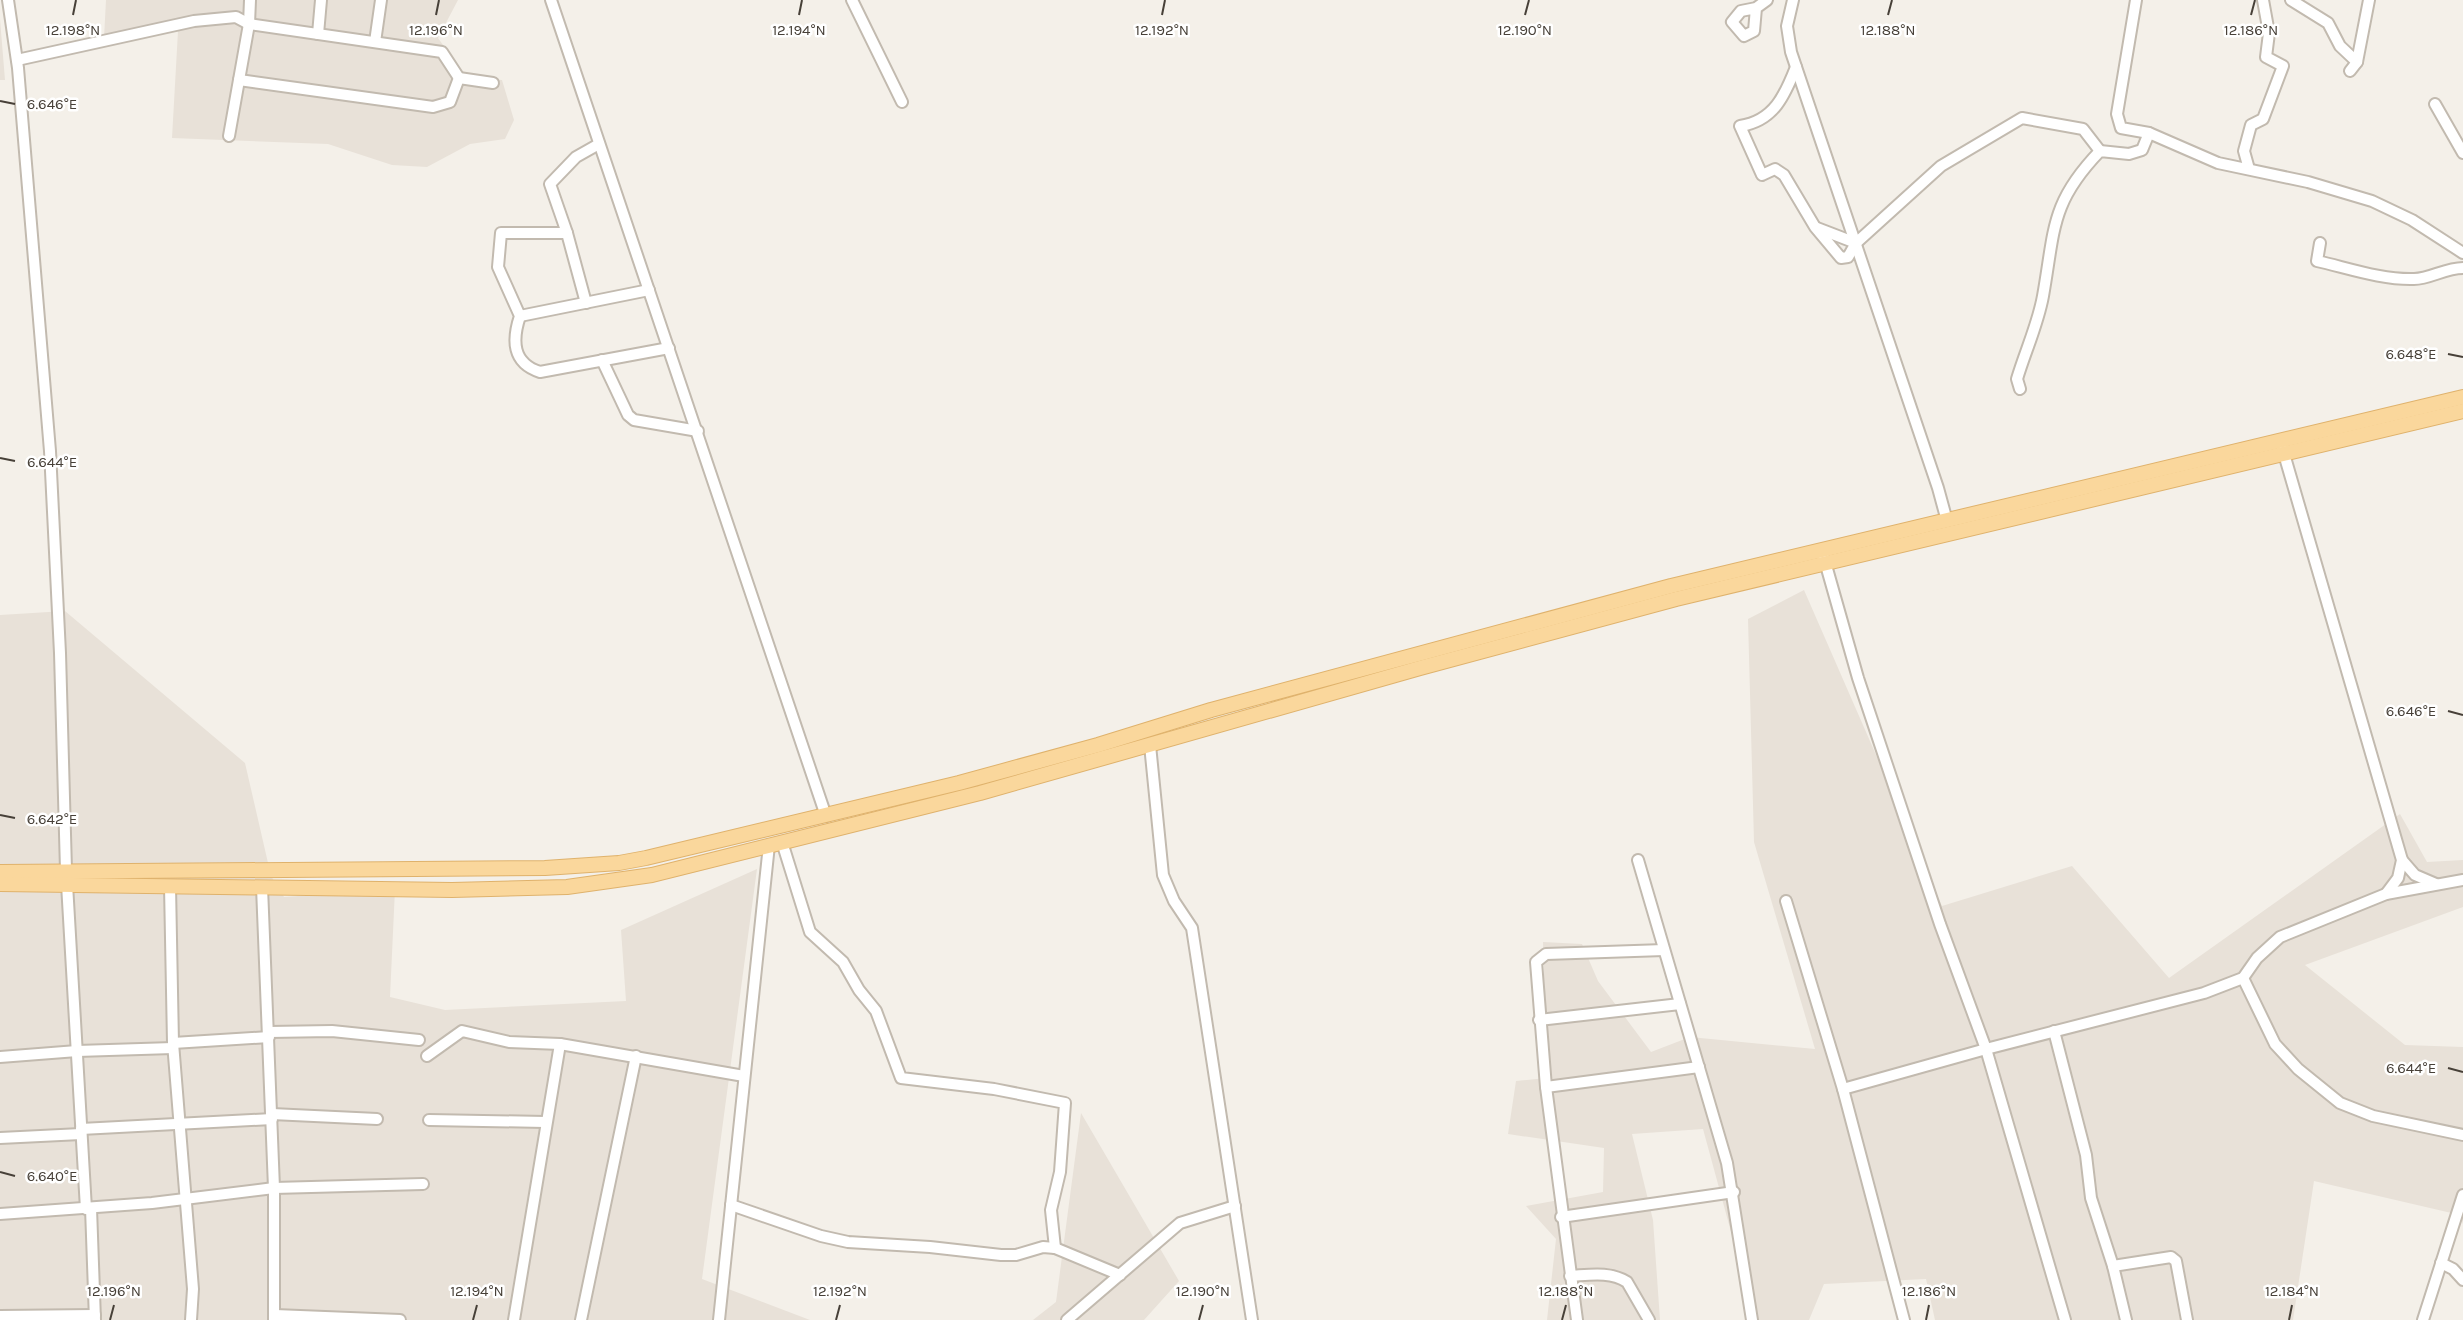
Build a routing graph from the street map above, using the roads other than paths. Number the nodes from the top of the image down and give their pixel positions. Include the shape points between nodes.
1 (8, 0) edge
2 (250, 0) edge
3 (321, 0) edge
4 (381, 0) edge
5 (551, 0) edge
6 (852, 0) edge
7 (1767, 0) edge
8 (2136, 0) edge
9 (2264, 0) edge
10 (2290, 0) edge
11 (2369, 0) edge
12 (1790, 1) edge
13 (1756, 8) dead end
14 (249, 24) junction
15 (318, 34) junction
16 (375, 42) junction
17 (17, 60) junction
18 (1796, 67) junction
19 (459, 78) junction
20 (239, 80) junction
21 (493, 83) dead end
22 (902, 102) dead end
23 (2435, 104) dead end
24 (2149, 133) junction
25 (229, 136) dead end
26 (598, 144) junction
27 (2100, 151) junction
28 (2463, 153) edge
29 (2249, 169) junction
30 (1815, 227) junction
31 (567, 232) junction
32 (1856, 243) junction
33 (2320, 243) dead end
34 (2463, 253) edge
35 (2463, 268) edge
36 (649, 290) junction
37 (586, 303) junction
38 (520, 316) junction
39 (669, 348) junction
40 (602, 360) junction
41 (2020, 389) dead end
42 (2463, 397) edge
43 (2463, 411) edge
44 (698, 431) junction
45 (2282, 448) junction
46 (1947, 522) junction
47 (1823, 558) junction
48 (1150, 745) junction
49 (826, 816) junction
50 (775, 843) junction
51 (1638, 860) dead end
52 (2402, 860) junction
53 (0, 872) edge
54 (67, 877) junction
55 (2463, 880) edge
56 (0, 884) edge
57 (2436, 884) junction
58 (170, 886) junction
59 (262, 887) junction
60 (2386, 894) junction
61 (1786, 901) dead end
62 (1664, 950) junction
63 (2243, 978) junction
64 (1680, 1004) junction
65 (1539, 1020) junction
66 (2054, 1031) junction
67 (269, 1034) junction
68 (419, 1040) dead end
69 (560, 1044) junction
70 (173, 1045) junction
71 (1986, 1049) junction
72 (77, 1051) junction
73 (427, 1056) dead end
74 (636, 1056) junction
75 (0, 1057) edge
76 (1699, 1067) junction
77 (744, 1076) junction
78 (1546, 1087) junction
79 (1843, 1089) junction
80 (272, 1117) junction
81 (377, 1119) dead end
82 (429, 1119) dead end
83 (545, 1122) junction
84 (179, 1123) junction
85 (81, 1131) junction
86 (2463, 1135) edge
87 (0, 1138) edge
88 (423, 1184) dead end
89 (274, 1188) junction
90 (1734, 1192) junction
91 (2463, 1195) edge
92 (184, 1199) junction
93 (730, 1205) junction
94 (1235, 1206) junction
95 (89, 1208) junction
96 (0, 1214) edge
97 (1561, 1217) junction
98 (1055, 1248) junction
99 (2441, 1263) junction
100 (2113, 1266) junction
101 (1120, 1275) junction
102 (1570, 1276) junction
103 (2463, 1280) edge
104 (1, 1317) edge
105 (95, 1317) edge
106 (274, 1317) edge
107 (191, 1320) edge
108 (400, 1320) edge
109 (514, 1320) edge
110 (581, 1320) edge
111 (719, 1320) edge
112 (1067, 1320) edge
113 (1252, 1320) edge
114 (1577, 1320) edge
115 (1649, 1320) edge
116 (1752, 1320) edge
117 (1904, 1320) edge
118 (2065, 1320) edge
119 (2126, 1320) edge
120 (2187, 1320) edge
121 (2423, 1320) edge

1 - 17 street
2 - 14 street
3 - 15 street
4 - 16 street
5 - 26 street
6 - 22 street
7 - 13 street
8 - 24 street via 2117,114 2121,128
9 - 29 street via 2269,33 2266,57 2283,66 2263,119 2251,125 2244,151
10 - 11 street via 2328,23 2354,66
12 - 18 street via 1787,26
14 - 15 street
14 - 17 street via 236,16 194,21
14 - 20 street
15 - 16 street
16 - 19 street via 442,52
17 - 54 street via 50,451
18 - 30 street via 1782,101 1754,124 1740,126 1761,175 1775,169 1784,175
18 - 32 street
19 - 20 street via 450,102 433,107
19 - 21 street
20 - 25 street
23 - 28 street
24 - 27 street via 2142,150 2129,154
24 - 29 street via 2218,163
26 - 31 street via 576,157 550,184
26 - 36 street
27 - 32 street via 2084,129 2022,118 1941,166
27 - 41 street via 2079,173 2057,212 2043,298 2017,379
29 - 34 street via 2372,201 2412,220
30 - 32 street
30 - 32 street via 1841,258 1848,257
31 - 37 street
31 - 38 street via 501,233 498,267
32 - 46 street
33 - 35 street via 2317,261 2397,279 2417,279 2448,268
36 - 37 street
36 - 39 street
37 - 38 street
38 - 40 street via 514,345 528,368 540,372
39 - 40 street
39 - 44 street
40 - 44 street via 634,420
42 - 45 main road
43 - 45 main road
44 - 49 street
45 - 46 main road
45 - 47 main road
45 - 52 street
46 - 47 main road
47 - 48 main road
47 - 49 main road via 1532,623 1211,710 1098,745
47 - 71 street via 1858,678
48 - 50 main road via 980,793
48 - 94 street via 1163,875 1192,928
49 - 54 main road via 646,858 556,867
50 - 59 main road via 689,867 589,885 452,890
50 - 77 street
50 - 98 street via 810,932 843,962 876,1011 901,1078 994,1089 1065,1103 1060,1172 1051,1210
51 - 62 street
52 - 57 street via 2415,875
52 - 60 street via 2398,878
53 - 54 main road
54 - 56 main road
54 - 58 main road
54 - 72 street
55 - 57 street
57 - 60 street
58 - 59 main road
58 - 70 street
59 - 67 street
60 - 63 street via 2280,937 2257,958
61 - 79 street
62 - 64 street
62 - 65 street via 1546,954 1536,962
63 - 66 street via 2204,993
63 - 86 street via 2275,1044 2298,1069 2340,1103 2373,1116
64 - 65 street
64 - 76 street
65 - 78 street
66 - 71 street
66 - 100 street via 2086,1155 2091,1198
67 - 68 street via 332,1031
67 - 70 street
67 - 80 street
69 - 73 street via 509,1042 462,1031
69 - 74 street
69 - 83 street
70 - 72 street
70 - 84 street
71 - 79 street
71 - 118 street
72 - 75 street
72 - 85 street
74 - 77 street
74 - 110 street
76 - 78 street
76 - 90 street
77 - 93 street
78 - 97 street
79 - 117 street
80 - 81 street
80 - 84 street
80 - 89 street
82 - 83 street
83 - 109 street
84 - 85 street
84 - 92 street
85 - 87 street
85 - 95 street
88 - 89 street
89 - 92 street
89 - 106 street
90 - 97 street
90 - 116 street
91 - 99 street
92 - 95 street
92 - 107 street via 193,1289
93 - 98 street via 848,1242 1001,1255
93 - 111 street
94 - 101 street via 1180,1223
94 - 113 street
95 - 96 street
95 - 105 street
97 - 102 street
98 - 101 street
99 - 103 street
99 - 121 street
100 - 119 street
100 - 120 street via 2171,1257 2176,1261
101 - 112 street
102 - 114 street
102 - 115 street via 1621,1278
104 - 105 street
106 - 108 street

